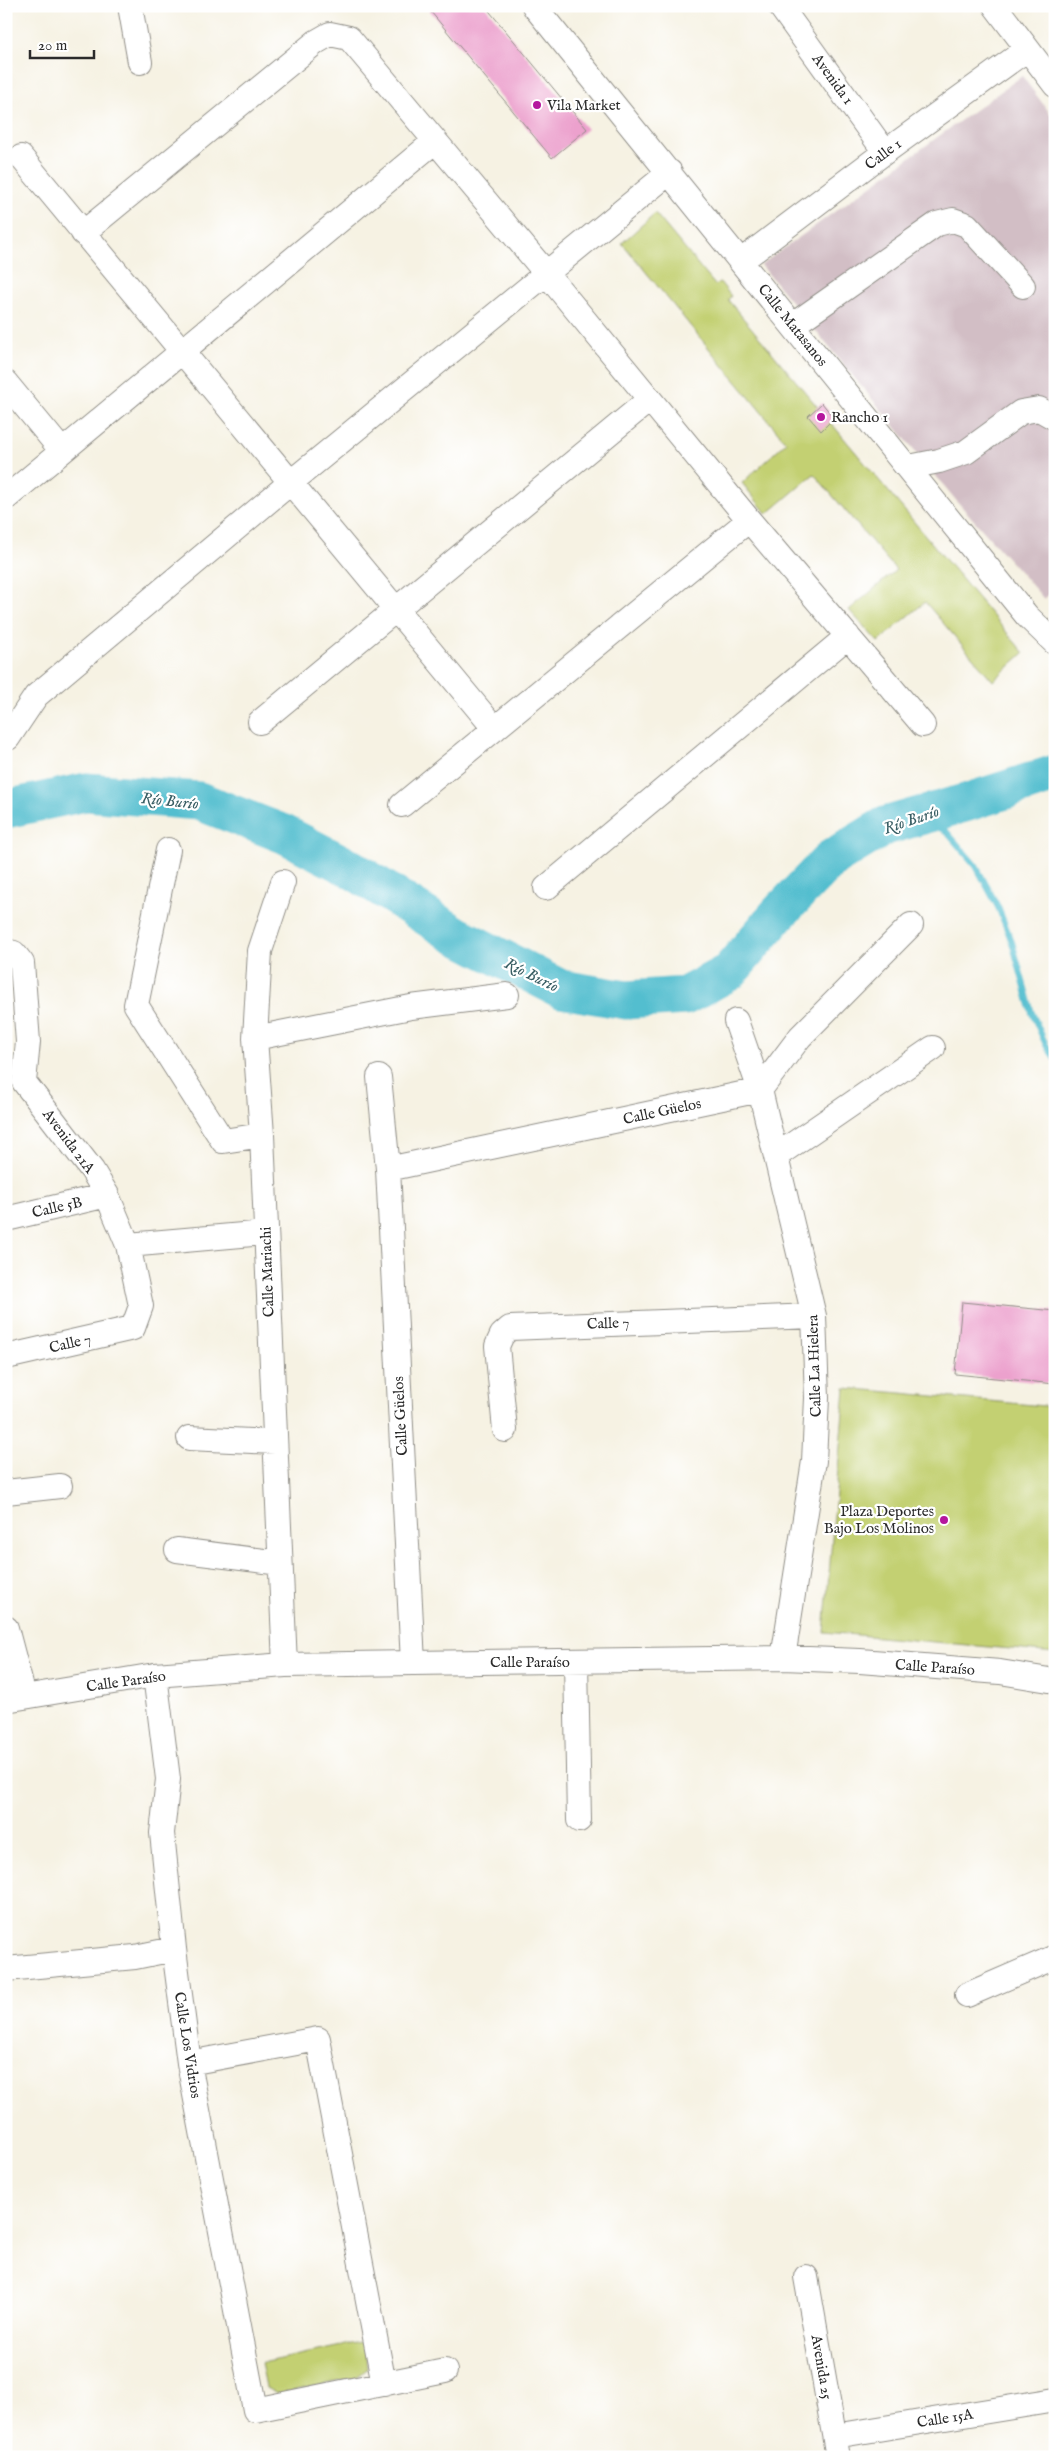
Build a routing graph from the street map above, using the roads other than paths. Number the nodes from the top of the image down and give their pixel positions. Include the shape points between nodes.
1 (130, 6) edge
2 (534, 6) edge
3 (780, 6) edge
4 (995, 6) edge
5 (1026, 50) junction
6 (140, 62) dead end
7 (1055, 85) edge
8 (436, 141) junction
9 (885, 152) junction
10 (21, 157) dead end
11 (670, 172) junction
12 (83, 232) junction
13 (741, 261) junction
14 (546, 273) junction
15 (1023, 286) dead end
16 (793, 325) junction
17 (182, 351) junction
18 (6, 383) edge
19 (649, 400) junction
20 (1055, 418) edge
21 (62, 451) junction
22 (908, 467) junction
23 (290, 483) junction
24 (6, 498) edge
25 (749, 520) junction
26 (395, 610) junction
27 (848, 636) junction
28 (1055, 643) edge
29 (260, 722) dead end
30 (923, 725) dead end
31 (495, 729) junction
32 (8, 738) dead end
33 (402, 805) dead end
34 (168, 850) dead end
35 (283, 882) dead end
36 (546, 888) dead end
37 (911, 925) dead end
38 (10, 952) edge
39 (507, 995) dead end
40 (736, 1021) dead end
41 (255, 1038) junction
42 (933, 1048) dead end
43 (379, 1077) dead end
44 (15, 1084) edge
45 (760, 1090) junction
46 (262, 1135) junction
47 (776, 1156) junction
48 (388, 1169) junction
49 (107, 1195) junction
50 (6, 1219) edge
51 (266, 1233) junction
52 (128, 1245) junction
53 (814, 1316) junction
54 (133, 1328) joint
55 (6, 1357) edge
56 (505, 1430) dead end
57 (189, 1438) dead end
58 (275, 1442) junction
59 (60, 1486) dead end
60 (6, 1492) edge
61 (176, 1550) dead end
62 (280, 1562) junction
63 (6, 1628) edge
64 (783, 1658) junction
65 (576, 1661) junction
66 (413, 1663) junction
67 (285, 1665) junction
68 (155, 1676) junction
69 (1055, 1681) edge
70 (15, 1698) edge
71 (579, 1820) dead end
72 (174, 1950) junction
73 (1055, 1957) edge
74 (6, 1969) edge
75 (967, 1995) dead end
76 (189, 2063) junction
77 (806, 2277) dead end
78 (445, 2371) dead end
79 (384, 2384) junction
80 (1054, 2403) edge
81 (836, 2446) edge

1 - 6 street
2 - 11 street, Calle Matasanos
3 - 9 street, Avenida 1
4 - 5 street
5 - 7 street
5 - 9 street, Calle 1
8 - 12 street via 357,45 349,38 330,34 316,42
8 - 14 street
8 - 17 street
9 - 13 street, Calle 1
10 - 12 street
11 - 13 street, Calle Matasanos
11 - 14 street
12 - 17 street
13 - 16 street, Calle Matasanos
14 - 19 street
14 - 23 street
15 - 16 street via 967,225 953,220 937,224
16 - 22 street, Calle Matasanos
17 - 21 street
17 - 23 street
18 - 21 street
19 - 25 street
19 - 26 street
20 - 22 street via 1039,409 1021,412 966,452
21 - 24 street
22 - 28 street, Calle Matasanos via 1028,616
23 - 26 street
23 - 32 street via 36,696
25 - 27 street
25 - 31 street
26 - 29 street
26 - 31 street
27 - 30 street
27 - 36 street
31 - 33 street
34 - 46 street via 136,1005 223,1141
35 - 41 street, Calle Mariachi via 260,951
37 - 45 street via 800,1037
38 - 44 street, Avenida 21A via 22,964 28,1042
39 - 41 street via 411,1007
40 - 45 street, Calle La Hielera
41 - 46 street, Calle Mariachi
42 - 47 street
43 - 48 street, Calle Güelos
44 - 49 street, Avenida 21A via 92,1170
45 - 47 street, Calle La Hielera
45 - 48 street, Calle Güelos
46 - 51 street, Calle Mariachi
47 - 53 street, Calle La Hielera
48 - 66 street, Calle Güelos
49 - 50 street, Calle 5B
49 - 52 street, Avenida 21A
51 - 52 street
51 - 58 street, Calle Mariachi
52 - 54 street, Avenida 21A via 141,1306
53 - 56 street, Calle 7 via 510,1328 497,1346
53 - 64 street, Calle La Hielera via 817,1398 814,1462
54 - 55 street, Calle 7
57 - 58 street
58 - 62 street, Calle Mariachi
59 - 60 street
61 - 62 street
62 - 67 street, Calle Mariachi
63 - 70 street
64 - 65 street, Calle Paraíso
64 - 69 street, Calle Paraíso via 1000,1672
65 - 66 street, Calle Paraíso
65 - 71 street
66 - 67 street, Calle Paraíso
67 - 68 street, Calle Paraíso
68 - 70 street, Calle Paraíso
68 - 72 street, Calle Los Vidrios via 168,1779 162,1833
72 - 74 street via 135,1957
72 - 76 street, Calle Los Vidrios
73 - 75 street
76 - 79 street via 318,2039
76 - 79 street, Calle Los Vidrios via 254,2410
77 - 81 street, Avenida 25
78 - 79 street
80 - 81 street, Calle 15A

